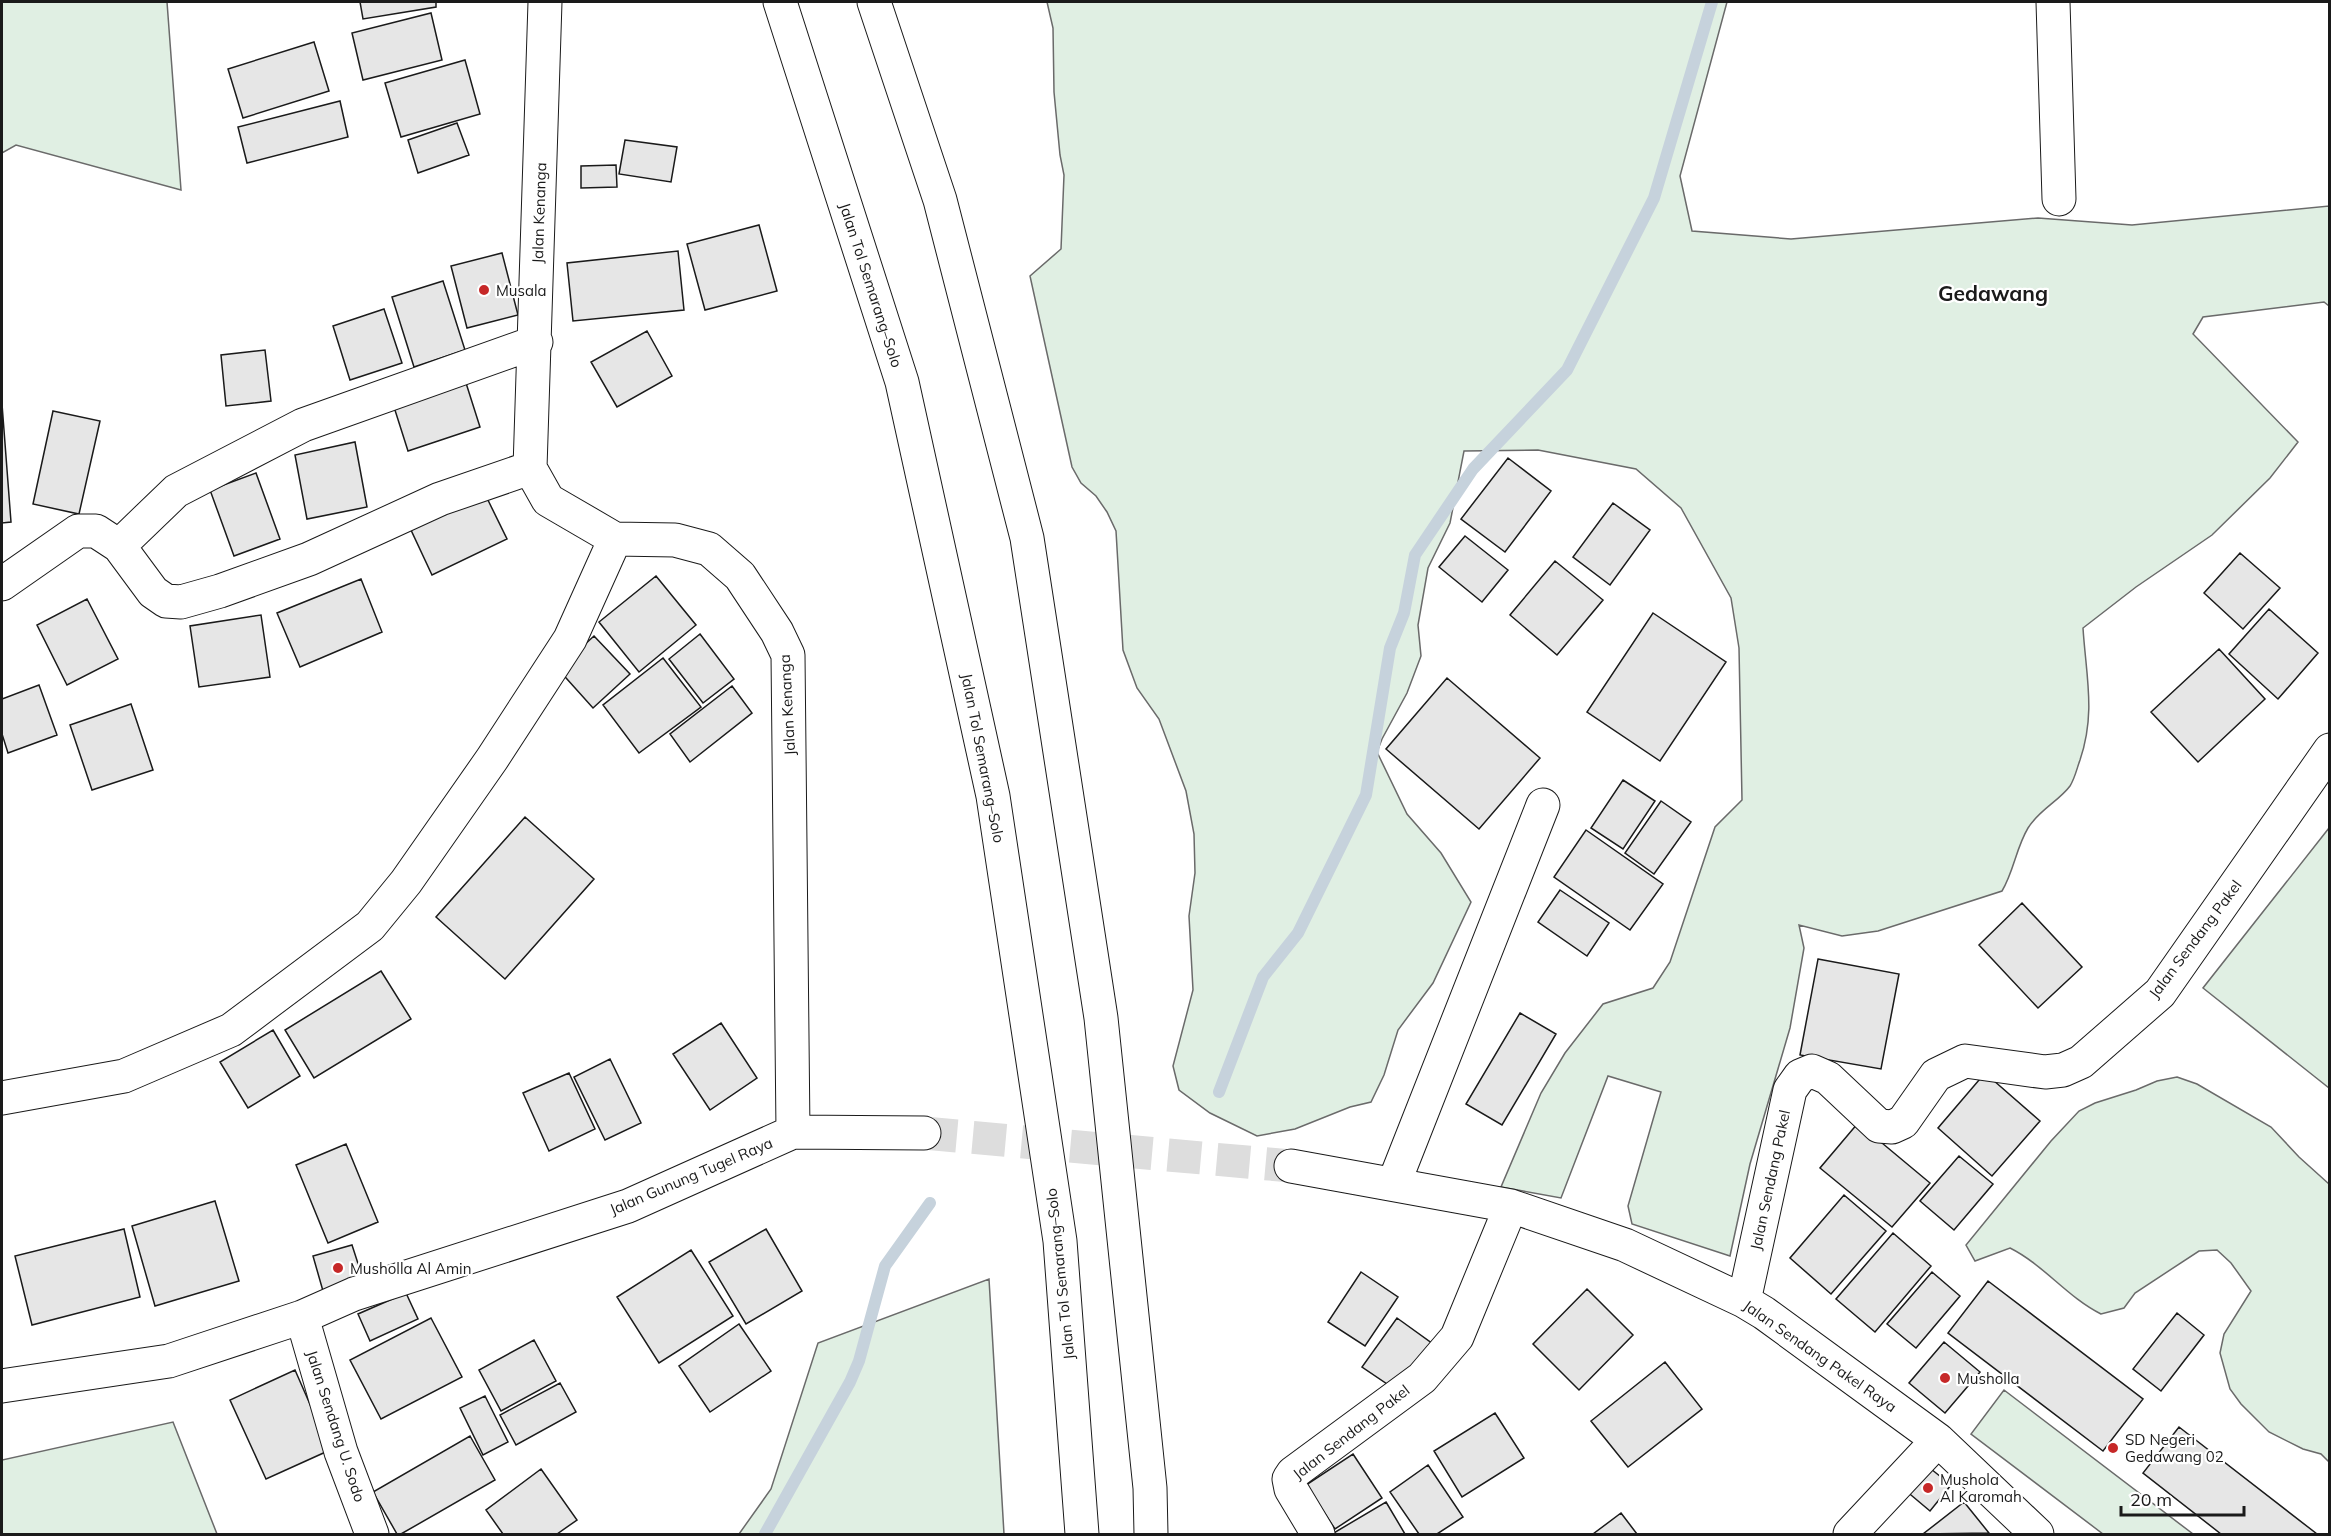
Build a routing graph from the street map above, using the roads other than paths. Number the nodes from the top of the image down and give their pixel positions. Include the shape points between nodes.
1 (545, 2) edge
2 (780, 2) edge
3 (874, 2) edge
4 (2053, 2) edge
5 (2059, 199) dead end
6 (536, 342) junction
7 (530, 468) junction
8 (615, 539) junction
9 (119, 546) junction
10 (2, 584) edge
11 (2330, 750) edge
12 (1544, 806) dead end
13 (2, 1098) edge
14 (793, 1132) junction
15 (924, 1133) tunnel mouth
16 (1291, 1166) tunnel mouth
17 (1394, 1183) junction
18 (1511, 1206) junction
19 (1744, 1301) junction
20 (302, 1317) junction
21 (2, 1386) edge
22 (1938, 1440) junction
23 (372, 1534) edge
24 (1082, 1534) edge
25 (1151, 1534) edge
26 (1318, 1534) edge
27 (1850, 1534) edge
28 (2037, 1534) edge

1 - 6 main road, Jalan Kenanga
2 - 24 main road, Jalan Tol Semarang–Solo via 902,382 993,796 1060,1241
3 - 25 main road via 940,200 1027,538 1101,1018 1150,1488
4 - 5 main road
6 - 7 main road, Jalan Kenanga
6 - 9 main road via 303,425 176,490
7 - 8 main road, Jalan Kenanga via 548,500
7 - 9 main road via 440,499 309,559 181,602 166,601 153,592
8 - 13 main road via 570,639 492,759 406,882 370,926 231,1030 124,1076
8 - 14 main road, Jalan Kenanga via 675,540 709,549 740,576 788,655
9 - 10 main road via 96,531 78,531
11 - 19 main road, Jalan Sendang Pakel via 2160,993 2081,1062 2045,1072 1965,1060 1936,1075 1903,1122 1892,1127 1879,1126 1828,1078 1812,1071 1800,1076 1790,1090
12 - 17 main road
14 - 15 main road
14 - 20 main road, Jalan Gunung Tugel Raya via 628,1206 354,1293
16 - 17 main road, Jalan Sendang Pakel Raya
17 - 18 main road, Jalan Sendang Pakel Raya
18 - 19 main road, Jalan Sendang Pakel Raya via 1625,1245
18 - 26 main road, Jalan Sendang Pakel via 1457,1336 1422,1378 1289,1479
19 - 22 main road, Jalan Sendang Pakel Raya
20 - 21 main road, Jalan Gunung Tugel Raya via 169,1361
20 - 23 main road, Jalan Sendang U. Sodo via 341,1452
22 - 27 main road
22 - 28 main road, Jalan Sendang Pakel Raya

